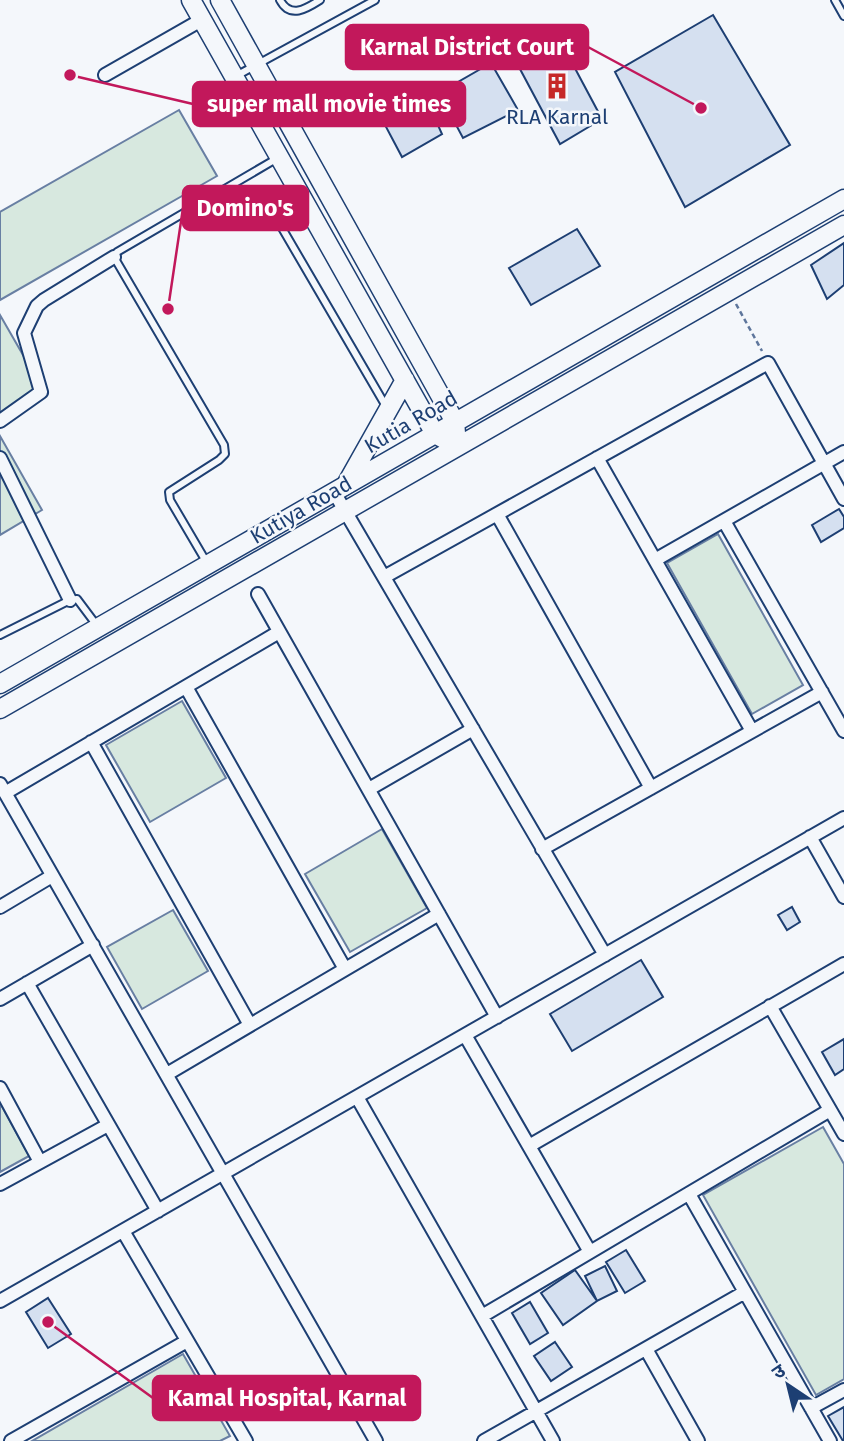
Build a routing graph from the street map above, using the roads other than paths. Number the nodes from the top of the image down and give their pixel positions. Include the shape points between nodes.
1 (191, 0) edge
2 (220, 0) edge
3 (280, 0) edge
4 (320, 0) edge
5 (375, 0) edge
6 (835, 0) edge
7 (844, 16) edge
8 (202, 19) junction
9 (257, 65) junction
10 (105, 75) dead end
11 (236, 76) junction
12 (281, 157) junction
13 (844, 199) edge
14 (268, 204) dead end
15 (844, 225) edge
16 (114, 257) junction
17 (369, 267) junction
18 (348, 277) junction
19 (405, 380) junction
20 (388, 410) junction
21 (0, 421) edge
22 (455, 422) junction
23 (435, 434) junction
24 (458, 447) junction
25 (844, 452) edge
26 (0, 458) edge
27 (597, 458) junction
28 (824, 463) junction
29 (340, 488) junction
30 (844, 499) edge
31 (346, 511) junction
32 (497, 514) junction
33 (724, 521) junction
34 (655, 560) junction
35 (208, 564) junction
36 (384, 577) junction
37 (258, 594) dead end
38 (70, 600) junction
39 (98, 628) junction
40 (279, 632) junction
41 (0, 635) edge
42 (0, 684) edge
43 (186, 687) junction
44 (822, 692) junction
45 (0, 709) edge
46 (473, 730) junction
47 (752, 731) junction
48 (844, 731) edge
49 (92, 742) junction
50 (651, 788) junction
51 (2, 789) edge
52 (369, 789) junction
53 (844, 818) edge
54 (810, 838) junction
55 (542, 849) junction
56 (52, 876) junction
57 (844, 897) edge
58 (0, 907) edge
59 (439, 914) junction
60 (93, 946) junction
61 (605, 955) junction
62 (844, 964) edge
63 (345, 969) junction
64 (27, 983) junction
65 (0, 999) edge
66 (770, 1006) junction
67 (497, 1017) junction
68 (250, 1025) junction
69 (465, 1035) junction
70 (167, 1074) junction
71 (0, 1088) edge
72 (357, 1097) junction
73 (830, 1110) junction
74 (108, 1125) junction
75 (844, 1135) edge
76 (529, 1146) junction
77 (40, 1162) junction
78 (224, 1173) junction
79 (0, 1184) edge
80 (688, 1194) junction
81 (158, 1211) junction
82 (123, 1231) junction
83 (590, 1252) junction
84 (745, 1292) junction
85 (0, 1301) edge
86 (482, 1316) junction
87 (187, 1340) junction
88 (646, 1349) junction
89 (844, 1390) edge
90 (811, 1408) junction
91 (536, 1411) junction
92 (11, 1441) edge
93 (246, 1441) edge
94 (376, 1441) edge
95 (484, 1441) edge
96 (553, 1441) edge
97 (698, 1441) edge
98 (830, 1441) edge

1 - 8 street
2 - 9 street
3 - 4 lane via 294,12
5 - 9 lane
6 - 7 lane
8 - 10 street
8 - 11 street
9 - 11 lane
9 - 17 street
11 - 12 street
12 - 16 lane via 117,251
12 - 18 street
13 - 22 street, Kutia Road
14 - 20 lane
15 - 24 street, Kutiya Road
16 - 21 street via 37,306 24,333 41,392
16 - 35 lane via 224,445 225,454 219,460 169,492
17 - 18 street
17 - 22 street
18 - 19 street
19 - 20 street
19 - 23 street
20 - 29 street
22 - 23 street, Kutia Road
22 - 24 street
23 - 24 street
23 - 29 street, Kutia Road
24 - 31 street, Kutiya Road
25 - 28 street
26 - 38 street
27 - 28 street via 768,363
27 - 32 street
27 - 34 street
28 - 30 street
28 - 33 street
29 - 31 street
29 - 35 street, Kutia Road
31 - 36 street
31 - 45 street, Kutiya Road
32 - 36 street
32 - 50 street
33 - 34 street
33 - 44 street
34 - 47 street
35 - 39 street, Kutia Road
36 - 46 street
37 - 40 street
38 - 39 lane via 77,599
38 - 41 lane
39 - 42 street, Kutia Road
40 - 43 street
40 - 52 street
43 - 49 street
43 - 63 street
44 - 47 street
44 - 48 street
46 - 52 street
46 - 55 street
47 - 50 street
49 - 51 street
49 - 68 street
50 - 55 street
51 - 56 street
52 - 59 street
53 - 54 street
54 - 57 street
54 - 61 street
55 - 61 street
56 - 58 street
56 - 60 street
59 - 63 street
59 - 67 street
60 - 64 street
60 - 70 street
61 - 67 street
62 - 66 street
63 - 68 street
64 - 65 street
64 - 74 street
66 - 73 street
66 - 76 street
67 - 69 street
68 - 70 street
69 - 72 street
69 - 76 street
70 - 78 street
71 - 77 street
72 - 78 street
72 - 86 street
73 - 75 street
73 - 80 street
74 - 77 street
74 - 81 street
76 - 83 street
77 - 79 street
78 - 81 street
78 - 94 street
80 - 83 street
80 - 84 street
81 - 82 street
82 - 85 street
82 - 87 street
83 - 86 street
84 - 88 street
84 - 90 street
86 - 91 street
87 - 92 street
87 - 93 street
88 - 91 street
88 - 97 street
89 - 90 street
90 - 98 street
91 - 95 street
91 - 96 street

